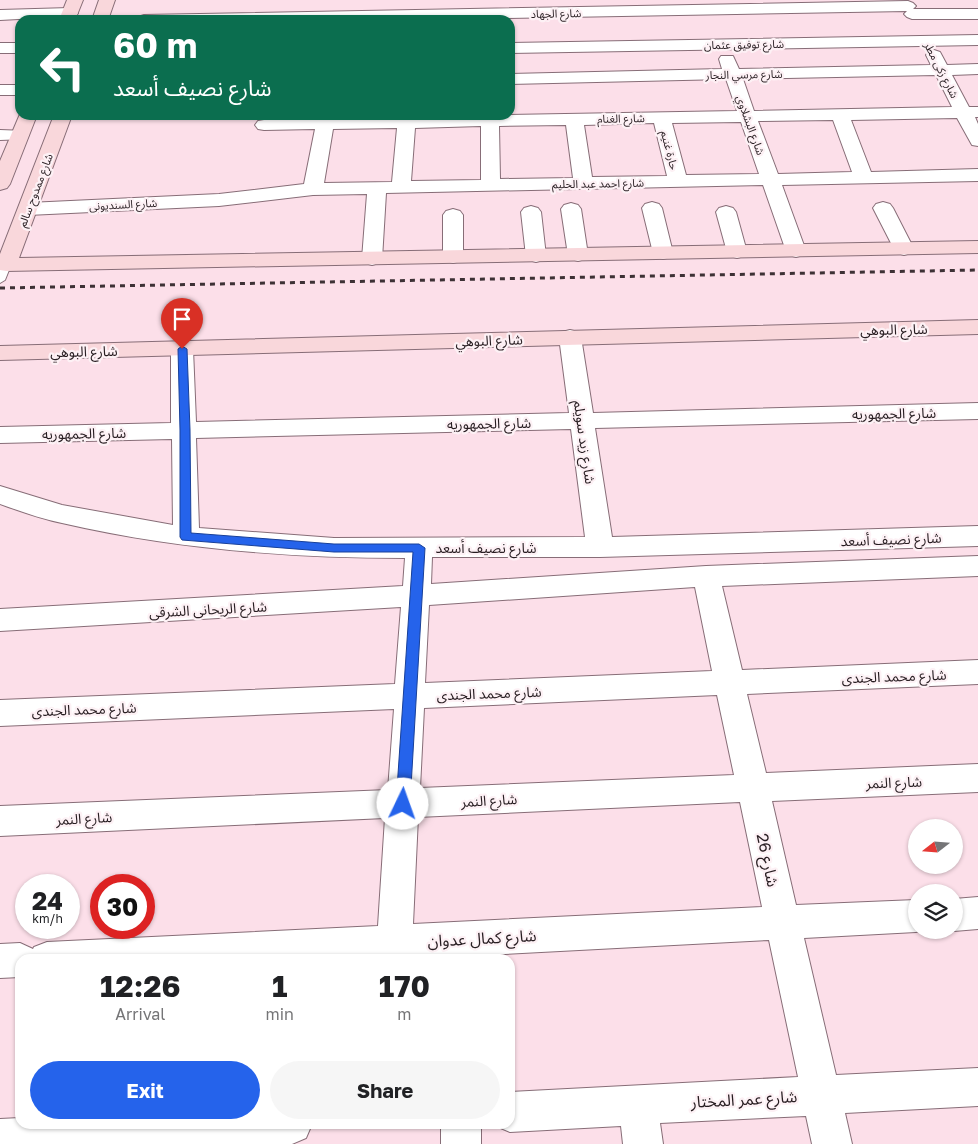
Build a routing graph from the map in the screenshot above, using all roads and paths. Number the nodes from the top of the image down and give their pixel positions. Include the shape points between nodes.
1 (107, 0) edge
2 (294, 0) edge
3 (707, 5) edge
4 (909, 7) edge
5 (70, 11) edge
6 (463, 11) edge
7 (0, 14) edge
8 (978, 14) edge
9 (102, 15) edge
10 (291, 15) edge
11 (376, 15) edge
12 (926, 40) junction
13 (978, 40) edge
14 (836, 42) junction
15 (759, 43) junction
16 (721, 44) junction
17 (624, 46) junction
18 (555, 47) junction
19 (0, 48) edge
20 (15, 48) edge
21 (515, 48) edge
22 (978, 69) edge
23 (942, 70) junction
24 (732, 74) junction
25 (855, 79) junction
26 (515, 80) edge
27 (782, 80) junction
28 (633, 84) junction
29 (560, 87) junction
30 (0, 90) edge
31 (15, 90) edge
32 (971, 112) edge
33 (840, 115) junction
34 (748, 116) junction
35 (662, 118) junction
36 (574, 119) junction
37 (26, 120) edge
38 (61, 120) edge
39 (316, 120) edge
40 (327, 120) edge
41 (354, 120) edge
42 (490, 121) junction
43 (408, 122) junction
44 (264, 125) dead end
45 (0, 135) edge
46 (20, 135) junction
47 (978, 141) edge
48 (978, 175) edge
49 (864, 178) junction
50 (770, 179) junction
51 (678, 182) junction
52 (583, 183) junction
53 (0, 184) edge
54 (491, 185) junction
55 (401, 187) junction
56 (377, 188) junction
57 (313, 189) junction
58 (218, 200) joint
59 (652, 208) dead end
60 (883, 208) dead end
61 (28, 209) junction
62 (571, 209) dead end
63 (532, 212) dead end
64 (726, 212) dead end
65 (453, 215) dead end
66 (978, 247) edge
67 (904, 248) junction
68 (796, 250) junction
69 (737, 252) junction
70 (663, 253) junction
71 (578, 255) junction
72 (536, 256) junction
73 (453, 257) junction
74 (372, 259) junction
75 (3, 272) edge
76 (978, 327) edge
77 (570, 337) junction
78 (182, 349) junction
79 (0, 353) edge
80 (978, 411) edge
81 (582, 420) junction
82 (185, 430) junction
83 (0, 435) edge
84 (0, 495) edge
85 (978, 536) edge
86 (186, 537) junction
87 (600, 547) junction
88 (419, 548) junction
89 (978, 566) edge
90 (706, 576) junction
91 (416, 595) junction
92 (0, 620) edge
93 (978, 672) edge
94 (730, 682) junction
95 (409, 696) junction
96 (0, 713) edge
97 (978, 778) edge
98 (752, 788) junction
99 (403, 804) junction
100 (0, 821) edge
101 (978, 913) edge
102 (963, 914) edge
103 (908, 916) edge
104 (782, 923) junction
105 (394, 950) edge
106 (240, 954) edge
107 (15, 960) edge
108 (0, 961) edge
109 (978, 1087) edge
110 (821, 1095) junction
111 (638, 1105) junction
112 (515, 1112) edge
113 (461, 1129) edge
114 (273, 1131) edge
115 (0, 1139) edge
116 (80, 1140) edge
117 (461, 1144) edge
118 (643, 1144) edge
119 (832, 1144) edge

1 - 9 street
2 - 10 street
3 - 4 street, شارع الجهاد
3 - 6 street, شارع الجهاد
3 - 16 street, شارع البشلاوي
4 - 8 street, شارع الجهاد
4 - 12 street, شارع زكى مطر
5 - 7 street
6 - 11 street, شارع الجهاد
12 - 13 street, شارع توفيق عثمان
12 - 14 street, شارع توفيق عثمان
12 - 23 street, شارع زكى مطر
14 - 15 street, شارع توفيق عثمان
14 - 25 street
15 - 16 street, شارع توفيق عثمان
15 - 27 street
16 - 17 street, شارع توفيق عثمان
16 - 24 street, شارع البشلاوي
17 - 18 street, شارع توفيق عثمان
17 - 28 street
18 - 21 street, شارع توفيق عثمان
18 - 29 street
19 - 20 street
22 - 23 street, شارع مرسي النجار
23 - 25 street, شارع مرسي النجار
23 - 32 street, شارع زكى مطر
24 - 27 street, شارع مرسي النجار
24 - 28 street, شارع مرسي النجار
24 - 34 street, شارع البشلاوي
25 - 27 street, شارع مرسي النجار
26 - 29 street, شارع مرسي النجار
28 - 29 street, شارع مرسي النجار
30 - 31 street
32 - 33 street, شارع الغنام
32 - 47 street, شارع زكى مطر
33 - 34 street, شارع الغنام
33 - 49 street
34 - 35 street, شارع الغنام
34 - 50 street, شارع البشلاوي
35 - 36 street, شارع الغنام
35 - 51 street, حارة غنيم
36 - 42 street, شارع الغنام
36 - 52 street
37 - 46 street
38 - 61 street, شارع ممدوح سالم
39 - 44 street, شارع الغنام
40 - 57 street
41 - 43 street, شارع الغنام
42 - 43 street, شارع الغنام
42 - 54 street
43 - 55 street
45 - 46 street
46 - 53 street
48 - 49 street, شارع احمد عبد الحليم
49 - 50 street, شارع احمد عبد الحليم
50 - 51 street, شارع احمد عبد الحليم
50 - 68 street, شارع البشلاوي
51 - 52 street, شارع احمد عبد الحليم
52 - 54 street, شارع احمد عبد الحليم
54 - 55 street, شارع احمد عبد الحليم
55 - 56 street, شارع احمد عبد الحليم
56 - 57 street, شارع احمد عبد الحليم
56 - 74 street
57 - 58 street, شارع احمد عبد الحليم
58 - 61 street, شارع السنديونى
59 - 70 street
60 - 67 street
61 - 75 street, شارع ممدوح سالم
62 - 71 street
63 - 72 street
64 - 69 street
65 - 73 street
66 - 67 street
67 - 68 street
68 - 69 street
69 - 70 street
70 - 71 street
71 - 72 street
72 - 73 street
73 - 74 street
74 - 75 street
76 - 77 street, شارع البوهي
77 - 78 street, شارع البوهي
77 - 81 street, شارع زيد سويلم
78 - 79 street, شارع البوهي
78 - 82 street
80 - 81 street, شارع الجمهوريه
81 - 82 street, شارع الجمهوريه
81 - 87 street, شارع زيد سويلم
82 - 83 street, شارع الجمهوريه
82 - 86 street
84 - 86 street, شارع نصيف أسعد via 61,514
85 - 87 street, شارع نصيف أسعد
86 - 88 street, شارع نصيف أسعد via 334,548
87 - 88 street, شارع نصيف أسعد
88 - 91 street
89 - 90 street
90 - 91 street
90 - 94 street, شارع 26
91 - 92 street, شارع الريحانى الشرقى
91 - 95 street
93 - 94 street, شارع محمد الجندى
94 - 95 street, شارع محمد الجندى
94 - 98 street, شارع 26
95 - 96 street, شارع محمد الجندى
95 - 99 street
97 - 98 street, شارع النمر
98 - 99 street, شارع النمر
98 - 104 street, شارع 26
99 - 100 street, شارع النمر
99 - 105 street
101 - 102 street
103 - 104 street, شارع كمال عدوان
104 - 105 street, شارع كمال عدوان
104 - 110 street, شارع 26
105 - 106 street, شارع كمال عدوان
107 - 108 street
109 - 110 street, شارع عمر المختار
110 - 111 street, شارع عمر المختار
110 - 119 street, شارع 26
111 - 112 street, شارع عمر المختار
111 - 118 street
113 - 117 street
114 - 116 street
115 - 116 street

